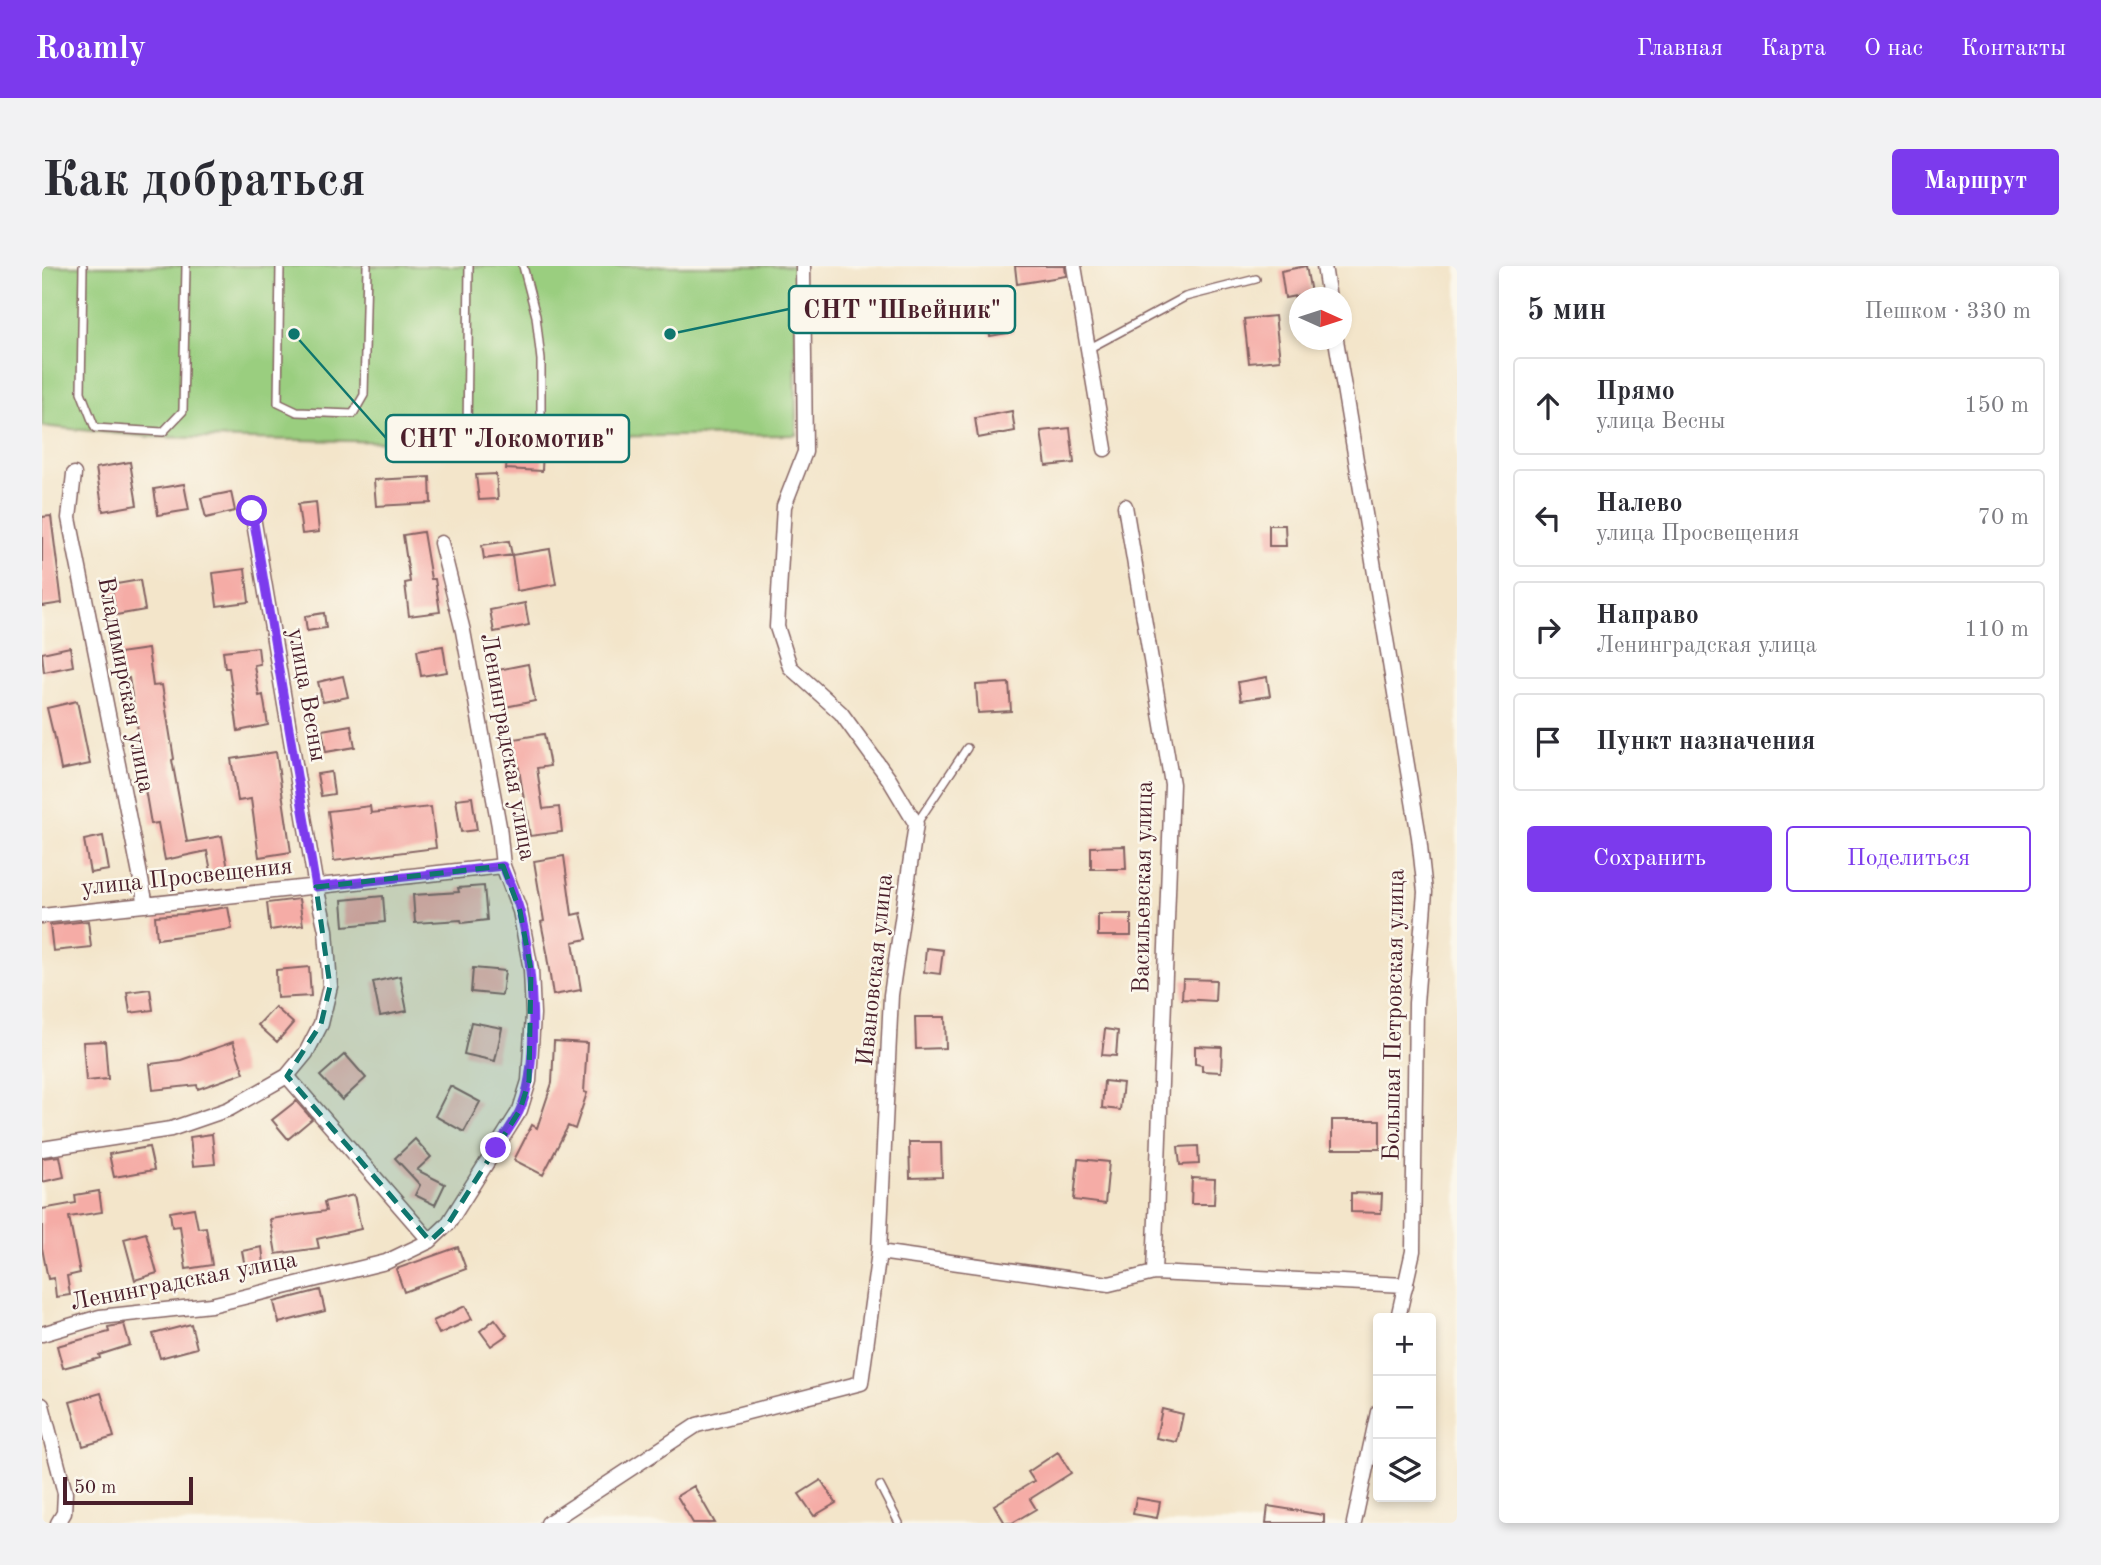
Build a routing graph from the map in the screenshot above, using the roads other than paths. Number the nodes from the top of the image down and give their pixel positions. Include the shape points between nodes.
1 (83, 266) edge
2 (186, 266) edge
3 (280, 266) edge
4 (367, 266) edge
5 (469, 266) edge
6 (523, 266) edge
7 (803, 266) edge
8 (1074, 266) edge
9 (1324, 266) edge
10 (1256, 279) dead end
11 (1327, 287) edge
12 (1088, 349) junction
13 (1338, 350) edge
14 (541, 419) dead end
15 (467, 437) dead end
16 (1105, 449) dead end
17 (74, 474) dead end
18 (1125, 506) dead end
19 (252, 511) dead end
20 (440, 543) dead end
21 (967, 748) dead end
22 (916, 824) junction
23 (503, 866) junction
24 (316, 887) junction
25 (146, 905) junction
26 (42, 916) edge
27 (287, 1076) junction
28 (42, 1149) edge
29 (430, 1241) junction
30 (879, 1252) junction
31 (1154, 1273) junction
32 (1406, 1285) junction
33 (1399, 1313) edge
34 (42, 1334) edge
35 (42, 1405) edge
36 (1373, 1435) edge
37 (880, 1486) dead end
38 (61, 1518) edge
39 (548, 1523) edge
40 (899, 1523) edge
41 (1354, 1523) edge

1 - 2 lane via 81,392 95,429 163,432 183,411
3 - 4 lane via 278,403 297,412 353,414 364,395
5 - 15 lane
6 - 14 lane via 537,316
7 - 22 street via 805,452 784,506 777,627 790,667 841,713
8 - 12 street
9 - 11 street
10 - 12 lane via 1185,298
12 - 16 street
13 - 32 street, Большая Петровская улица via 1425,892 1416,1003 1413,1251
17 - 25 street, Владимирская улица via 68,518
18 - 31 street, Васильевская улица via 1172,784
19 - 24 street, улица Весны
20 - 23 street, Ленинградская улица via 463,631
21 - 22 lane
22 - 30 street, Ивановская улица via 891,995
23 - 24 street, улица Просвещения
23 - 29 street, Ленинградская улица via 520,911 531,970 529,1081 520,1110 448,1224
24 - 25 street, улица Просвещения
24 - 27 street, улица Весны via 326,930 330,986 321,1024 306,1054
25 - 26 street, улица Просвещения
27 - 28 street via 229,1109 171,1129
27 - 29 street
29 - 34 street, Ленинградская улица via 386,1262 225,1302 100,1317
30 - 31 street via 1109,1284
30 - 39 street, Ивановская улица via 861,1383 697,1425
31 - 32 street
32 - 33 street, Большая Петровская улица
35 - 38 street via 65,1493
36 - 41 street
37 - 40 lane

